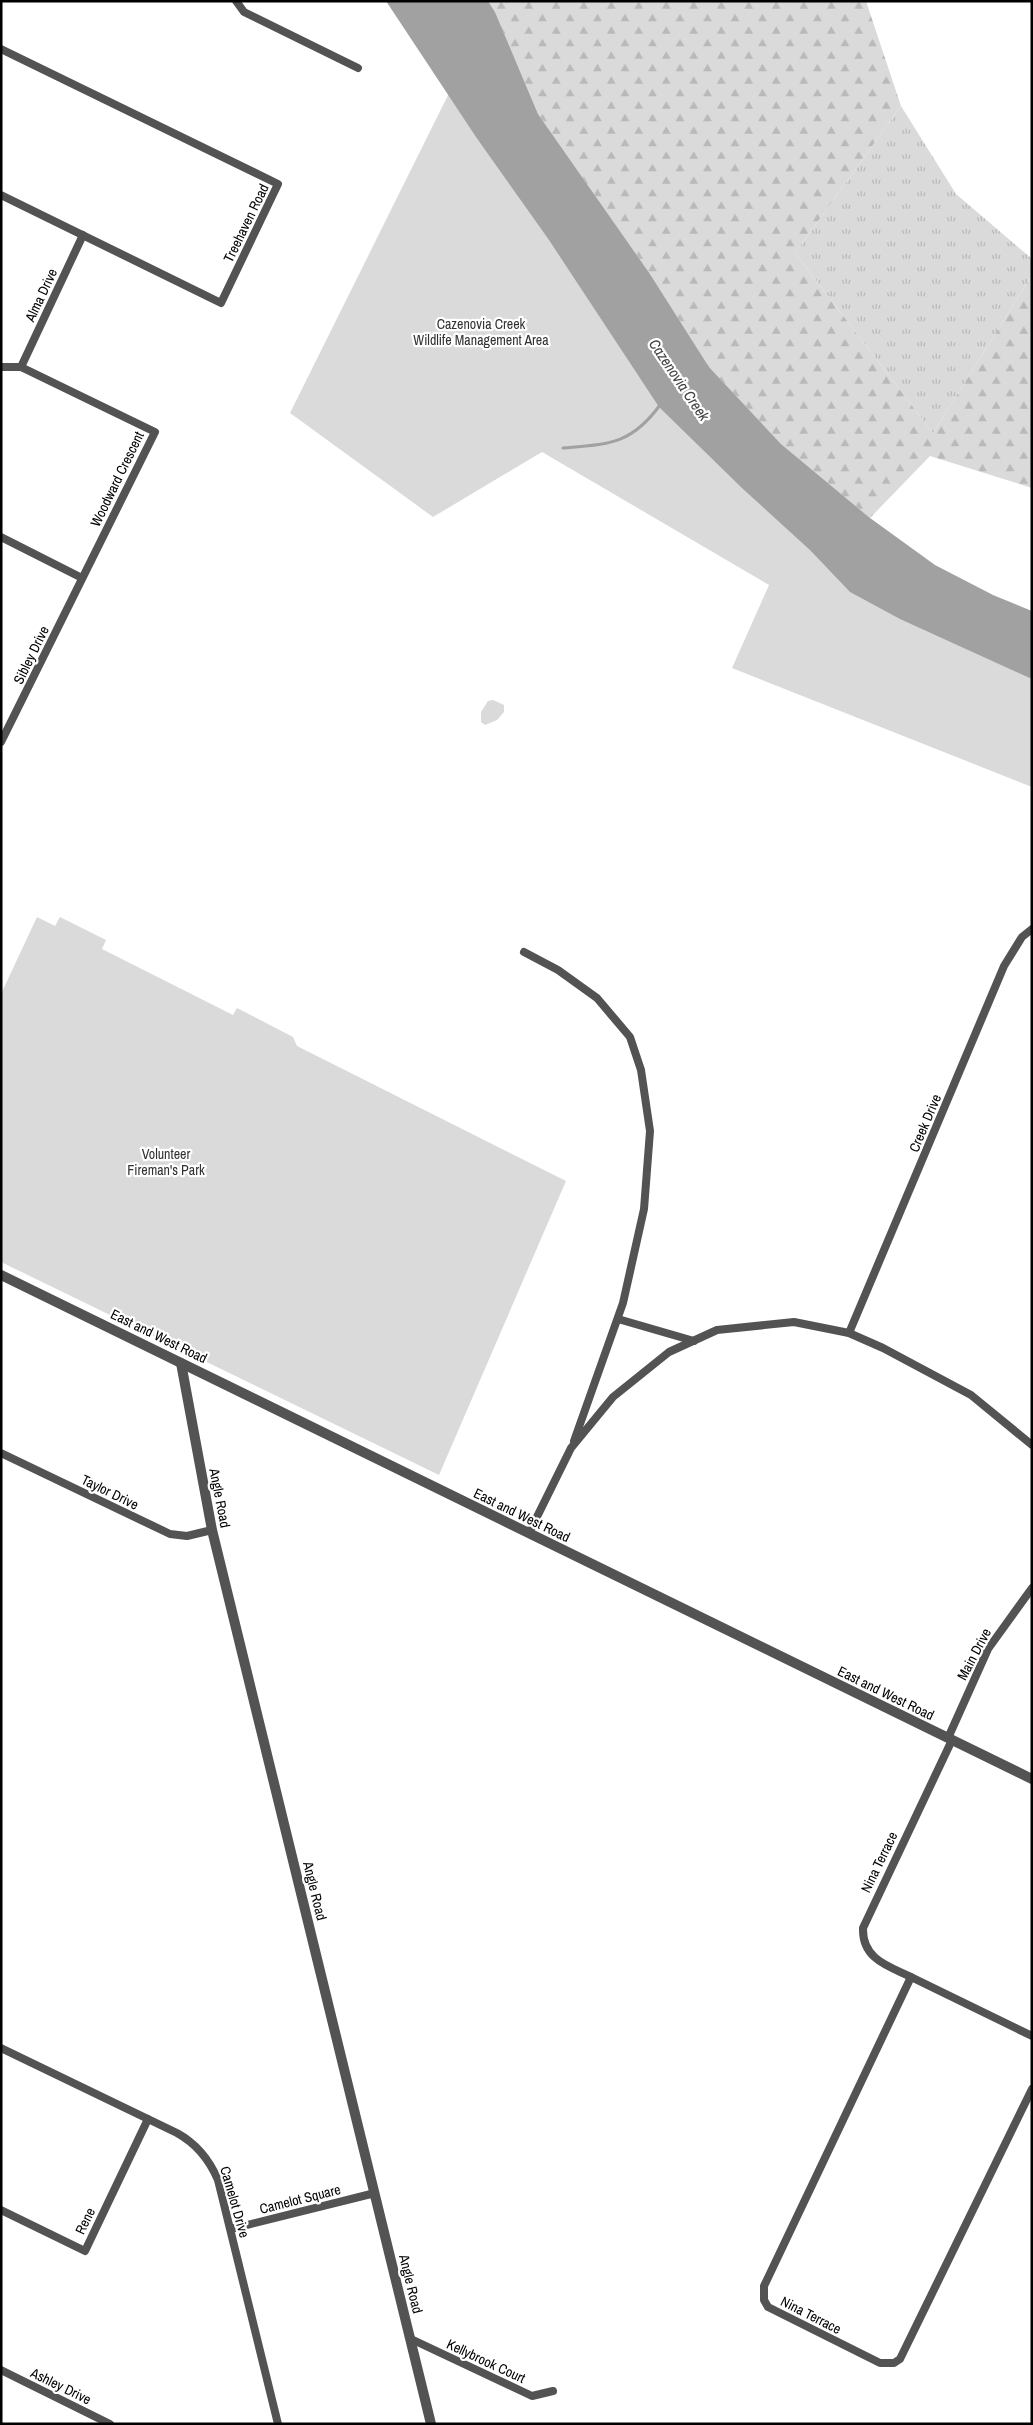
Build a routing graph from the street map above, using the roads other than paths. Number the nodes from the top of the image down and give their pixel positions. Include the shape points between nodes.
1 (236, 1) edge
2 (1, 49) edge
3 (358, 68) dead end
4 (1, 195) edge
5 (83, 235) junction
6 (1, 367) edge
7 (21, 367) junction
8 (1, 537) edge
9 (82, 578) junction
10 (1, 742) edge
11 (1032, 929) edge
12 (524, 952) dead end
13 (1, 1275) edge
14 (618, 1319) junction
15 (849, 1332) junction
16 (694, 1341) junction
17 (181, 1363) junction
18 (1032, 1445) edge
19 (571, 1448) junction
20 (1, 1453) edge
21 (212, 1530) junction
22 (529, 1534) junction
23 (1032, 1588) edge
24 (950, 1739) junction
25 (1032, 1779) edge
26 (911, 1977) junction
27 (1032, 2036) edge
28 (1, 2048) edge
29 (1032, 2089) edge
30 (148, 2119) junction
31 (375, 2193) junction
32 (1, 2210) edge
33 (231, 2229) junction
34 (411, 2339) junction
35 (1, 2370) edge
36 (553, 2391) dead end
37 (110, 2424) edge
38 (278, 2424) edge
39 (431, 2424) edge

1 - 3 street via 244,12
2 - 5 street, Treehaven Road via 278,184 221,303
4 - 5 street, Treehaven Road
5 - 7 street, Alma Drive
6 - 7 street, Woodward Crescent
7 - 9 street, Woodward Crescent via 155,432
8 - 9 street
9 - 10 street, Sibley Drive
11 - 15 street, Creek Drive via 1022,937 1004,966
12 - 14 street via 558,970 597,998 630,1037 641,1070 650,1132 644,1210
13 - 17 street, East and West Road
14 - 16 street
14 - 19 street
15 - 16 street via 794,1322 716,1330
15 - 18 street via 971,1395
16 - 19 street via 669,1352 613,1397
17 - 21 street, Angle Road
17 - 22 street, East and West Road
19 - 22 street
20 - 21 street, Taylor Drive via 170,1534 187,1536
21 - 31 street, Angle Road
22 - 24 street, East and West Road
23 - 24 street, Main Drive via 988,1649
24 - 25 street, East and West Road
24 - 26 street, Nina Terrace via 863,1928 863,1938 870,1954
26 - 27 street, Nina Terrace
26 - 29 street, Nina Terrace via 764,2286 764,2300 768,2306 880,2363 894,2363 900,2359
28 - 30 street, Camelot Drive
30 - 32 street, Rene via 84,2251
30 - 33 street, Camelot Drive via 184,2137 205,2156 218,2180
31 - 33 street, Camelot Square
31 - 34 street, Angle Road
33 - 38 street, Camelot Drive
34 - 36 street, Kellybrook Court via 532,2396
34 - 39 street, Angle Road
35 - 37 street, Ashley Drive

